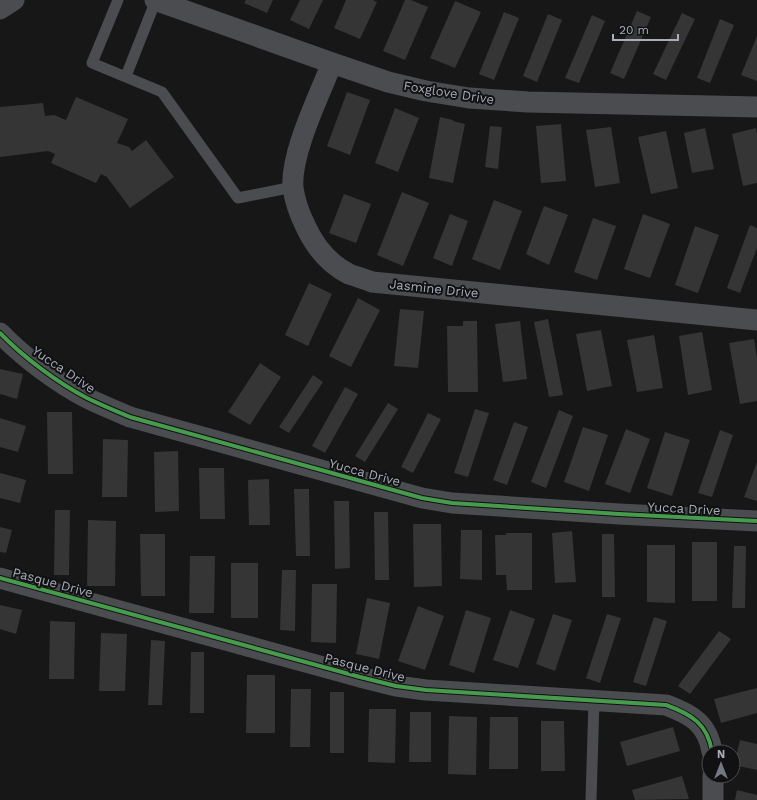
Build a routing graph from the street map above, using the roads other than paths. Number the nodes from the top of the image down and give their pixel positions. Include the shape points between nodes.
1 (14, 0) edge
2 (118, 0) edge
3 (156, 0) edge
4 (0, 9) edge
5 (332, 63) junction
6 (126, 76) junction
7 (757, 107) edge
8 (293, 187) junction
9 (757, 320) edge
10 (0, 333) edge
11 (757, 521) edge
12 (0, 578) edge
13 (594, 701) junction
14 (711, 744) edge
15 (713, 784) edge
16 (591, 800) edge
17 (713, 800) edge

1 - 4 street
2 - 6 lane via 92,63
3 - 5 street, Foxglove Drive
3 - 6 lane
5 - 7 street, Foxglove Drive via 388,82 469,98 528,102
5 - 8 street, Jasmine Drive via 300,142 294,165
6 - 8 lane via 162,92 238,198
8 - 9 street, Jasmine Drive via 298,210 309,234 326,258 348,273 372,282
10 - 11 street, Yucca Drive via 28,359 87,398 130,417 422,498 452,503
12 - 13 street, Pasque Drive via 396,686 457,693
13 - 14 street, Pasque Drive via 666,705 683,711 697,720
13 - 16 lane
15 - 17 street

